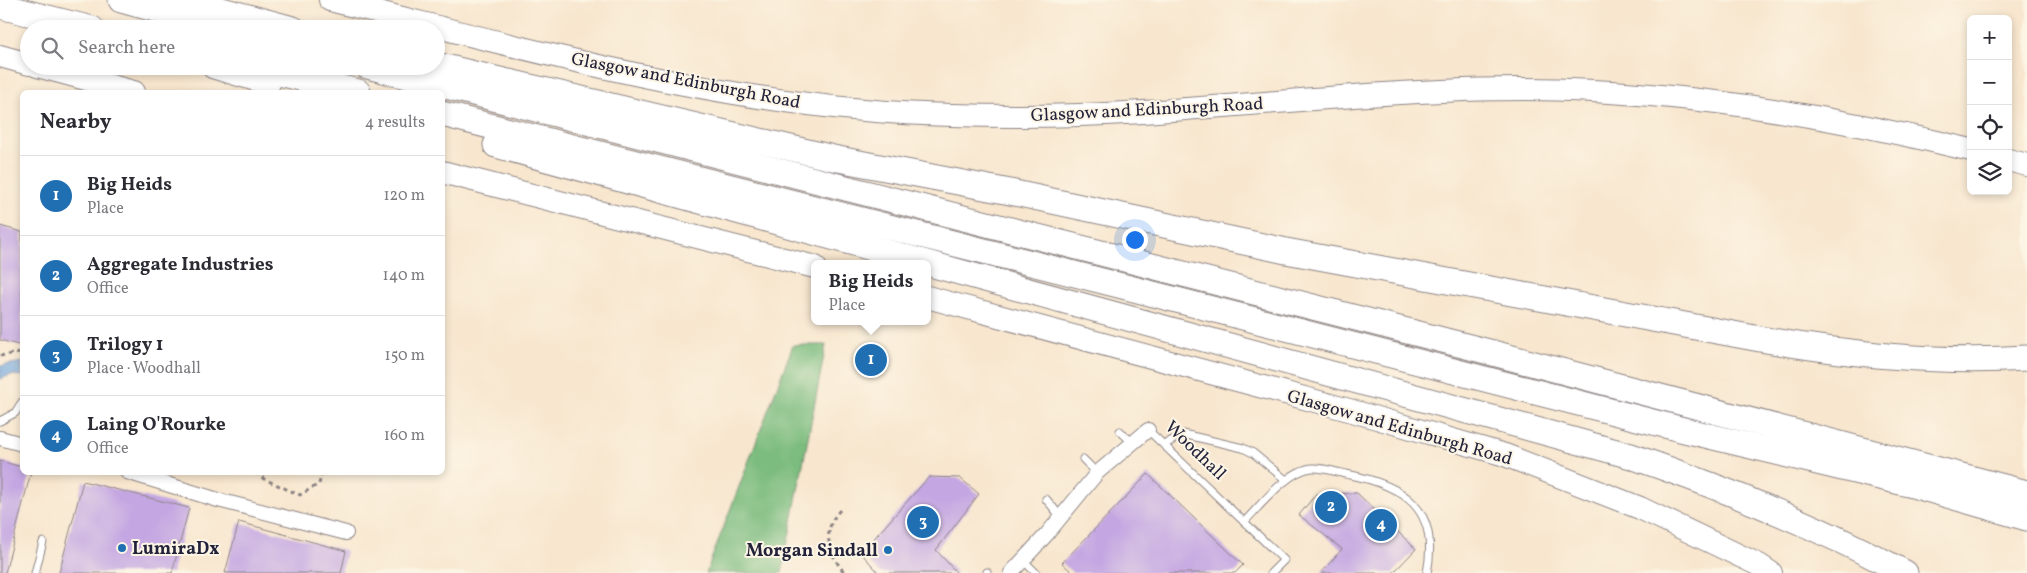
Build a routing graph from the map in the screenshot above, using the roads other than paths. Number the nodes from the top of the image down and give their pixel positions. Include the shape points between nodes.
1 (121, 0) edge
2 (184, 0) edge
3 (330, 0) edge
4 (0, 6) edge
5 (56, 20) edge
6 (194, 20) edge
7 (259, 20) edge
8 (414, 20) edge
9 (445, 27) edge
10 (0, 56) edge
11 (20, 62) edge
12 (445, 67) edge
13 (71, 75) edge
14 (245, 75) edge
15 (288, 75) edge
16 (402, 75) edge
17 (127, 90) edge
18 (297, 90) edge
19 (350, 90) edge
20 (445, 115) edge
21 (445, 132) edge
22 (1967, 149) edge
23 (2012, 161) edge
24 (2027, 165) edge
25 (445, 173) edge
26 (916, 260) edge
27 (931, 264) edge
28 (811, 266) edge
29 (1118, 285) junction
30 (931, 298) edge
31 (2027, 358) edge
32 (20, 405) edge
33 (0, 421) edge
34 (1148, 430) joint
35 (1120, 431) dead end
36 (0, 438) edge
37 (20, 443) edge
38 (1133, 444) junction
39 (1591, 444) junction
40 (1164, 445) junction
41 (1083, 459) dead end
42 (1097, 473) junction
43 (149, 476) edge
44 (1286, 480) junction
45 (2027, 493) edge
46 (1046, 498) dead end
47 (1061, 517) junction
48 (2027, 518) edge
49 (1244, 522) junction
50 (346, 533) dead end
51 (43, 542) dead end
52 (1023, 560) junction
53 (35, 573) edge
54 (1011, 573) edge
55 (1036, 573) edge
56 (1272, 573) edge
57 (1427, 573) edge
58 (1771, 573) edge
59 (1905, 573) edge

1 - 6 highway
2 - 7 highway
3 - 8 highway, Glasgow and Edinburgh Road
4 - 5 highway
9 - 22 highway, Glasgow and Edinburgh Road via 665,80 849,108 947,115 1086,115 1418,93 1573,90 1772,108 1880,128
10 - 11 highway
12 - 31 highway via 833,158 1286,251 1760,339 1912,359
13 - 17 highway
14 - 18 highway
15 - 19 highway
16 - 45 highway via 1451,342
20 - 29 highway
21 - 26 highway
23 - 24 highway
25 - 28 highway
27 - 39 highway
29 - 39 highway via 1176,312 1468,395 1556,424
29 - 48 highway via 1684,430 1909,484
30 - 58 highway, Glasgow and Edinburgh Road via 1505,455 1640,508
32 - 33 lane via 15,413
34 - 38 street, Woodhall
34 - 40 lane, Woodhall
35 - 38 lane
36 - 37 street
38 - 42 street, Woodhall
39 - 59 highway via 1696,479 1803,522
40 - 44 lane via 1183,434 1243,448
40 - 49 lane, Woodhall
41 - 42 lane
42 - 47 street, Woodhall
43 - 50 street via 218,500
44 - 49 lane
44 - 57 lane via 1312,468 1371,479 1398,489 1426,520 1430,550
46 - 47 lane
47 - 52 street, Woodhall
49 - 56 lane, Woodhall via 1284,560
51 - 53 lane
52 - 54 street, Woodhall
52 - 55 lane

